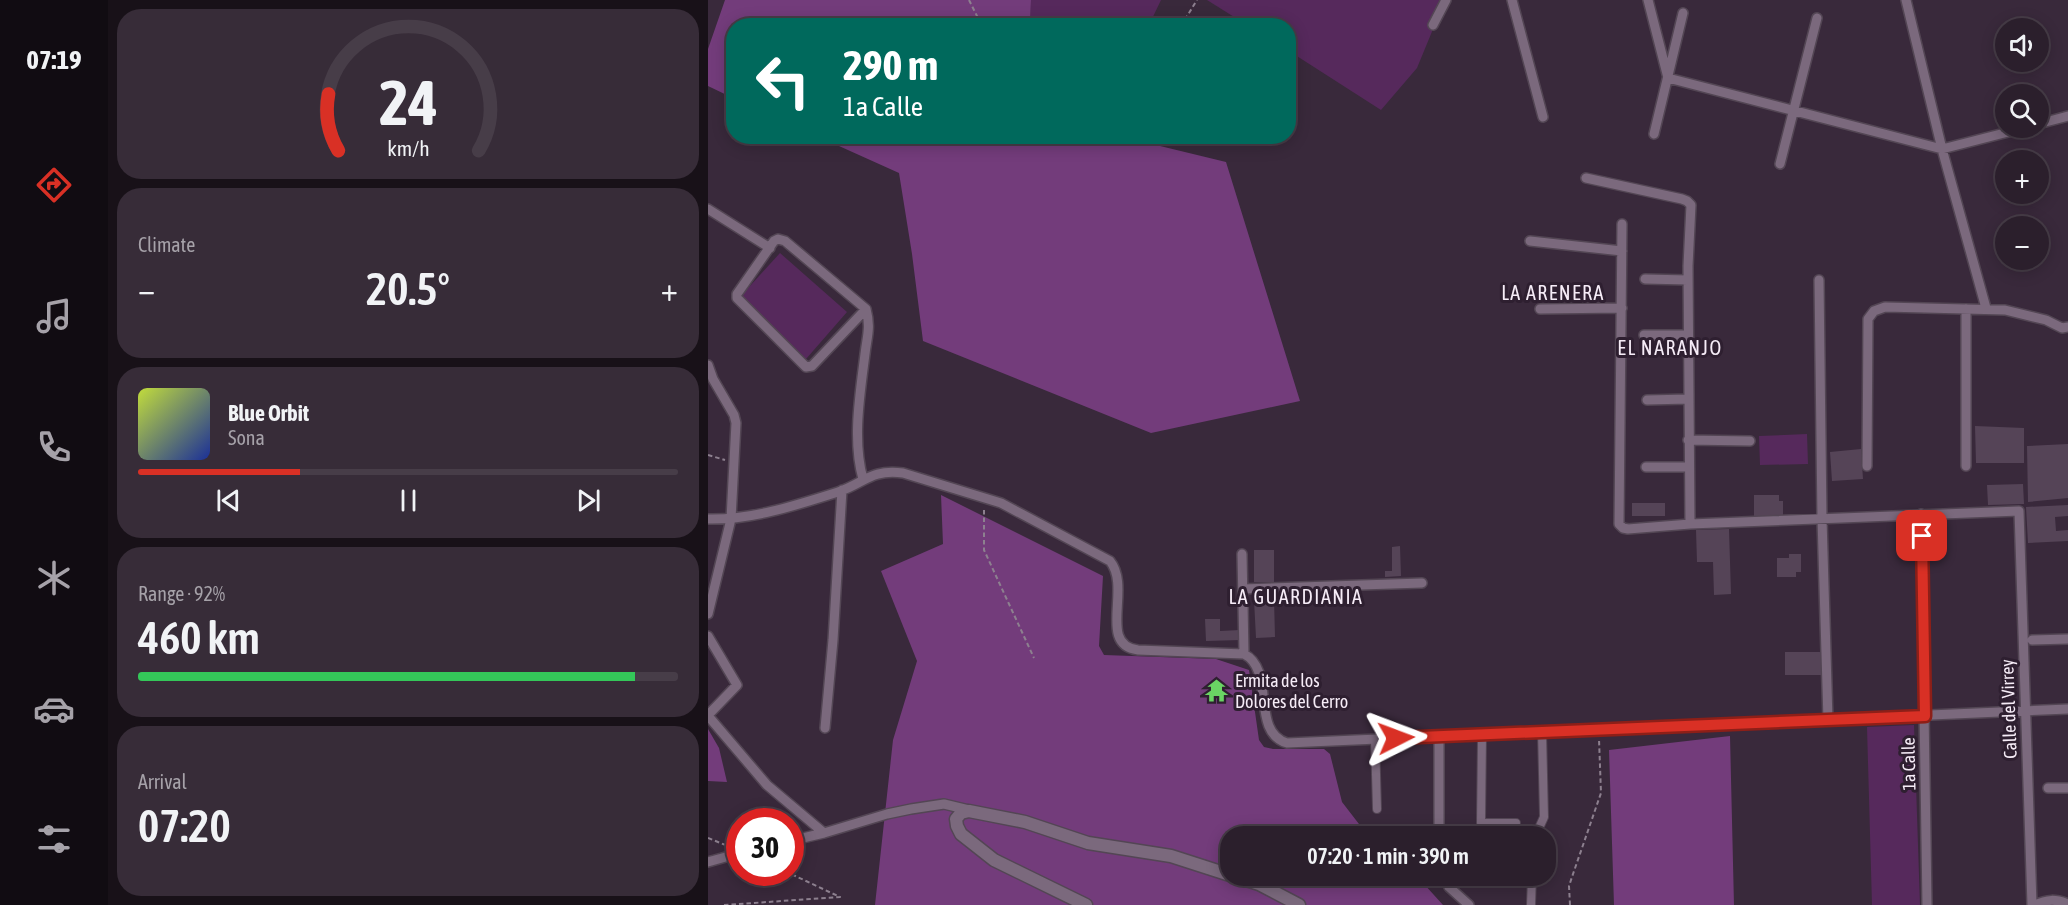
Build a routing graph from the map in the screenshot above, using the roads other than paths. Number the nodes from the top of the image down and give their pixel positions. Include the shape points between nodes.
1 (1446, 0) edge
2 (1512, 0) edge
3 (1648, 0) edge
4 (1906, 0) edge
5 (1683, 13) dead end
6 (1817, 18) dead end
7 (1433, 25) dead end
8 (1668, 78) junction
9 (1794, 110) junction
10 (2068, 116) edge
11 (1543, 117) dead end
12 (2049, 121) edge
13 (1654, 134) dead end
14 (1995, 135) edge
15 (1942, 149) junction
16 (1780, 164) dead end
17 (1586, 178) dead end
18 (708, 209) edge
19 (1622, 224) dead end
20 (1530, 241) dead end
21 (770, 248) junction
22 (1622, 251) junction
23 (1645, 279) dead end
24 (1688, 280) junction
25 (1819, 280) dead end
26 (1622, 308) junction
27 (1986, 308) junction
28 (866, 309) junction
29 (1540, 309) dead end
30 (1966, 309) junction
31 (2068, 327) edge
32 (1644, 335) dead end
33 (1688, 335) junction
34 (708, 365) edge
35 (1688, 399) junction
36 (1647, 400) dead end
37 (1688, 440) junction
38 (1750, 441) dead end
39 (1688, 466) junction
40 (1867, 466) dead end
41 (1966, 466) dead end
42 (1646, 467) dead end
43 (863, 479) junction
44 (842, 490) junction
45 (1921, 514) junction
46 (708, 519) edge
47 (731, 519) junction
48 (1822, 519) junction
49 (1689, 524) junction
50 (1242, 554) dead end
51 (1422, 583) dead end
52 (1243, 589) junction
53 (708, 614) edge
54 (708, 636) edge
55 (2068, 639) edge
56 (2032, 640) dead end
57 (1244, 654) junction
58 (2068, 709) edge
59 (2026, 711) junction
60 (1925, 716) junction
61 (1828, 720) junction
62 (825, 728) dead end
63 (1542, 732) junction
64 (1482, 735) junction
65 (1439, 736) junction
66 (1375, 739) junction
67 (2048, 788) dead end
68 (2068, 788) edge
69 (1377, 809) dead end
70 (969, 811) junction
71 (1516, 823) dead end
72 (1439, 826) edge
73 (1540, 826) edge
74 (824, 833) junction
75 (804, 838) edge
76 (726, 857) edge
77 (708, 862) edge
78 (1220, 871) edge
79 (1263, 886) edge
80 (1448, 886) edge
81 (1531, 886) edge
82 (2068, 904) edge
83 (1086, 905) edge
84 (1299, 905) edge
85 (1469, 905) edge
86 (1530, 905) edge
87 (1927, 905) edge
88 (2033, 905) edge

1 - 7 street
2 - 11 street
3 - 8 street
4 - 15 street
5 - 8 street
6 - 9 street
8 - 9 street
8 - 13 street
9 - 15 street
9 - 16 street
10 - 12 street
14 - 15 street
15 - 27 street
17 - 24 street via 1691,205
18 - 21 street
19 - 22 street
20 - 22 street
21 - 28 street via 778,239 785,241
21 - 28 street via 737,298 807,368
22 - 26 street
23 - 24 street
24 - 33 street
25 - 48 street
26 - 29 street
26 - 49 street via 1619,524 1628,529
27 - 30 street
27 - 31 street
28 - 43 street via 870,324 858,425 858,463
30 - 40 street via 1885,307 1870,315
30 - 41 street
32 - 33 street
33 - 35 street
34 - 47 street via 736,423
35 - 36 street
35 - 37 street
37 - 38 street
37 - 39 street
39 - 42 street
39 - 49 street
43 - 44 street
43 - 57 street via 889,471 903,473 1001,503 1106,557 1119,578 1116,630 1127,647
44 - 47 street
44 - 62 street
45 - 48 street
45 - 59 street, Calle del Virrey via 2019,511
45 - 60 street, 1a Calle
46 - 47 street
47 - 53 street
48 - 49 street
48 - 61 street
50 - 52 street
51 - 52 street
52 - 57 street
54 - 74 street via 737,685 709,717 767,785
55 - 56 street
57 - 66 street via 1252,658 1257,668 1269,727 1276,738 1292,743
58 - 59 street
59 - 60 street
59 - 88 street, Calle del Virrey
60 - 61 street
60 - 87 street, 1a Calle
61 - 63 street
63 - 64 street
63 - 73 street via 1544,817
64 - 65 street
64 - 71 street via 1481,823
65 - 66 street
65 - 72 street
66 - 69 street
67 - 68 street
70 - 74 street via 944,804 911,809
70 - 78 street via 1025,822 1088,843 1172,856
70 - 83 street via 956,819 961,834 994,860
74 - 75 street
76 - 77 street
79 - 84 street
80 - 85 street
81 - 86 street
82 - 88 street via 2044,900

